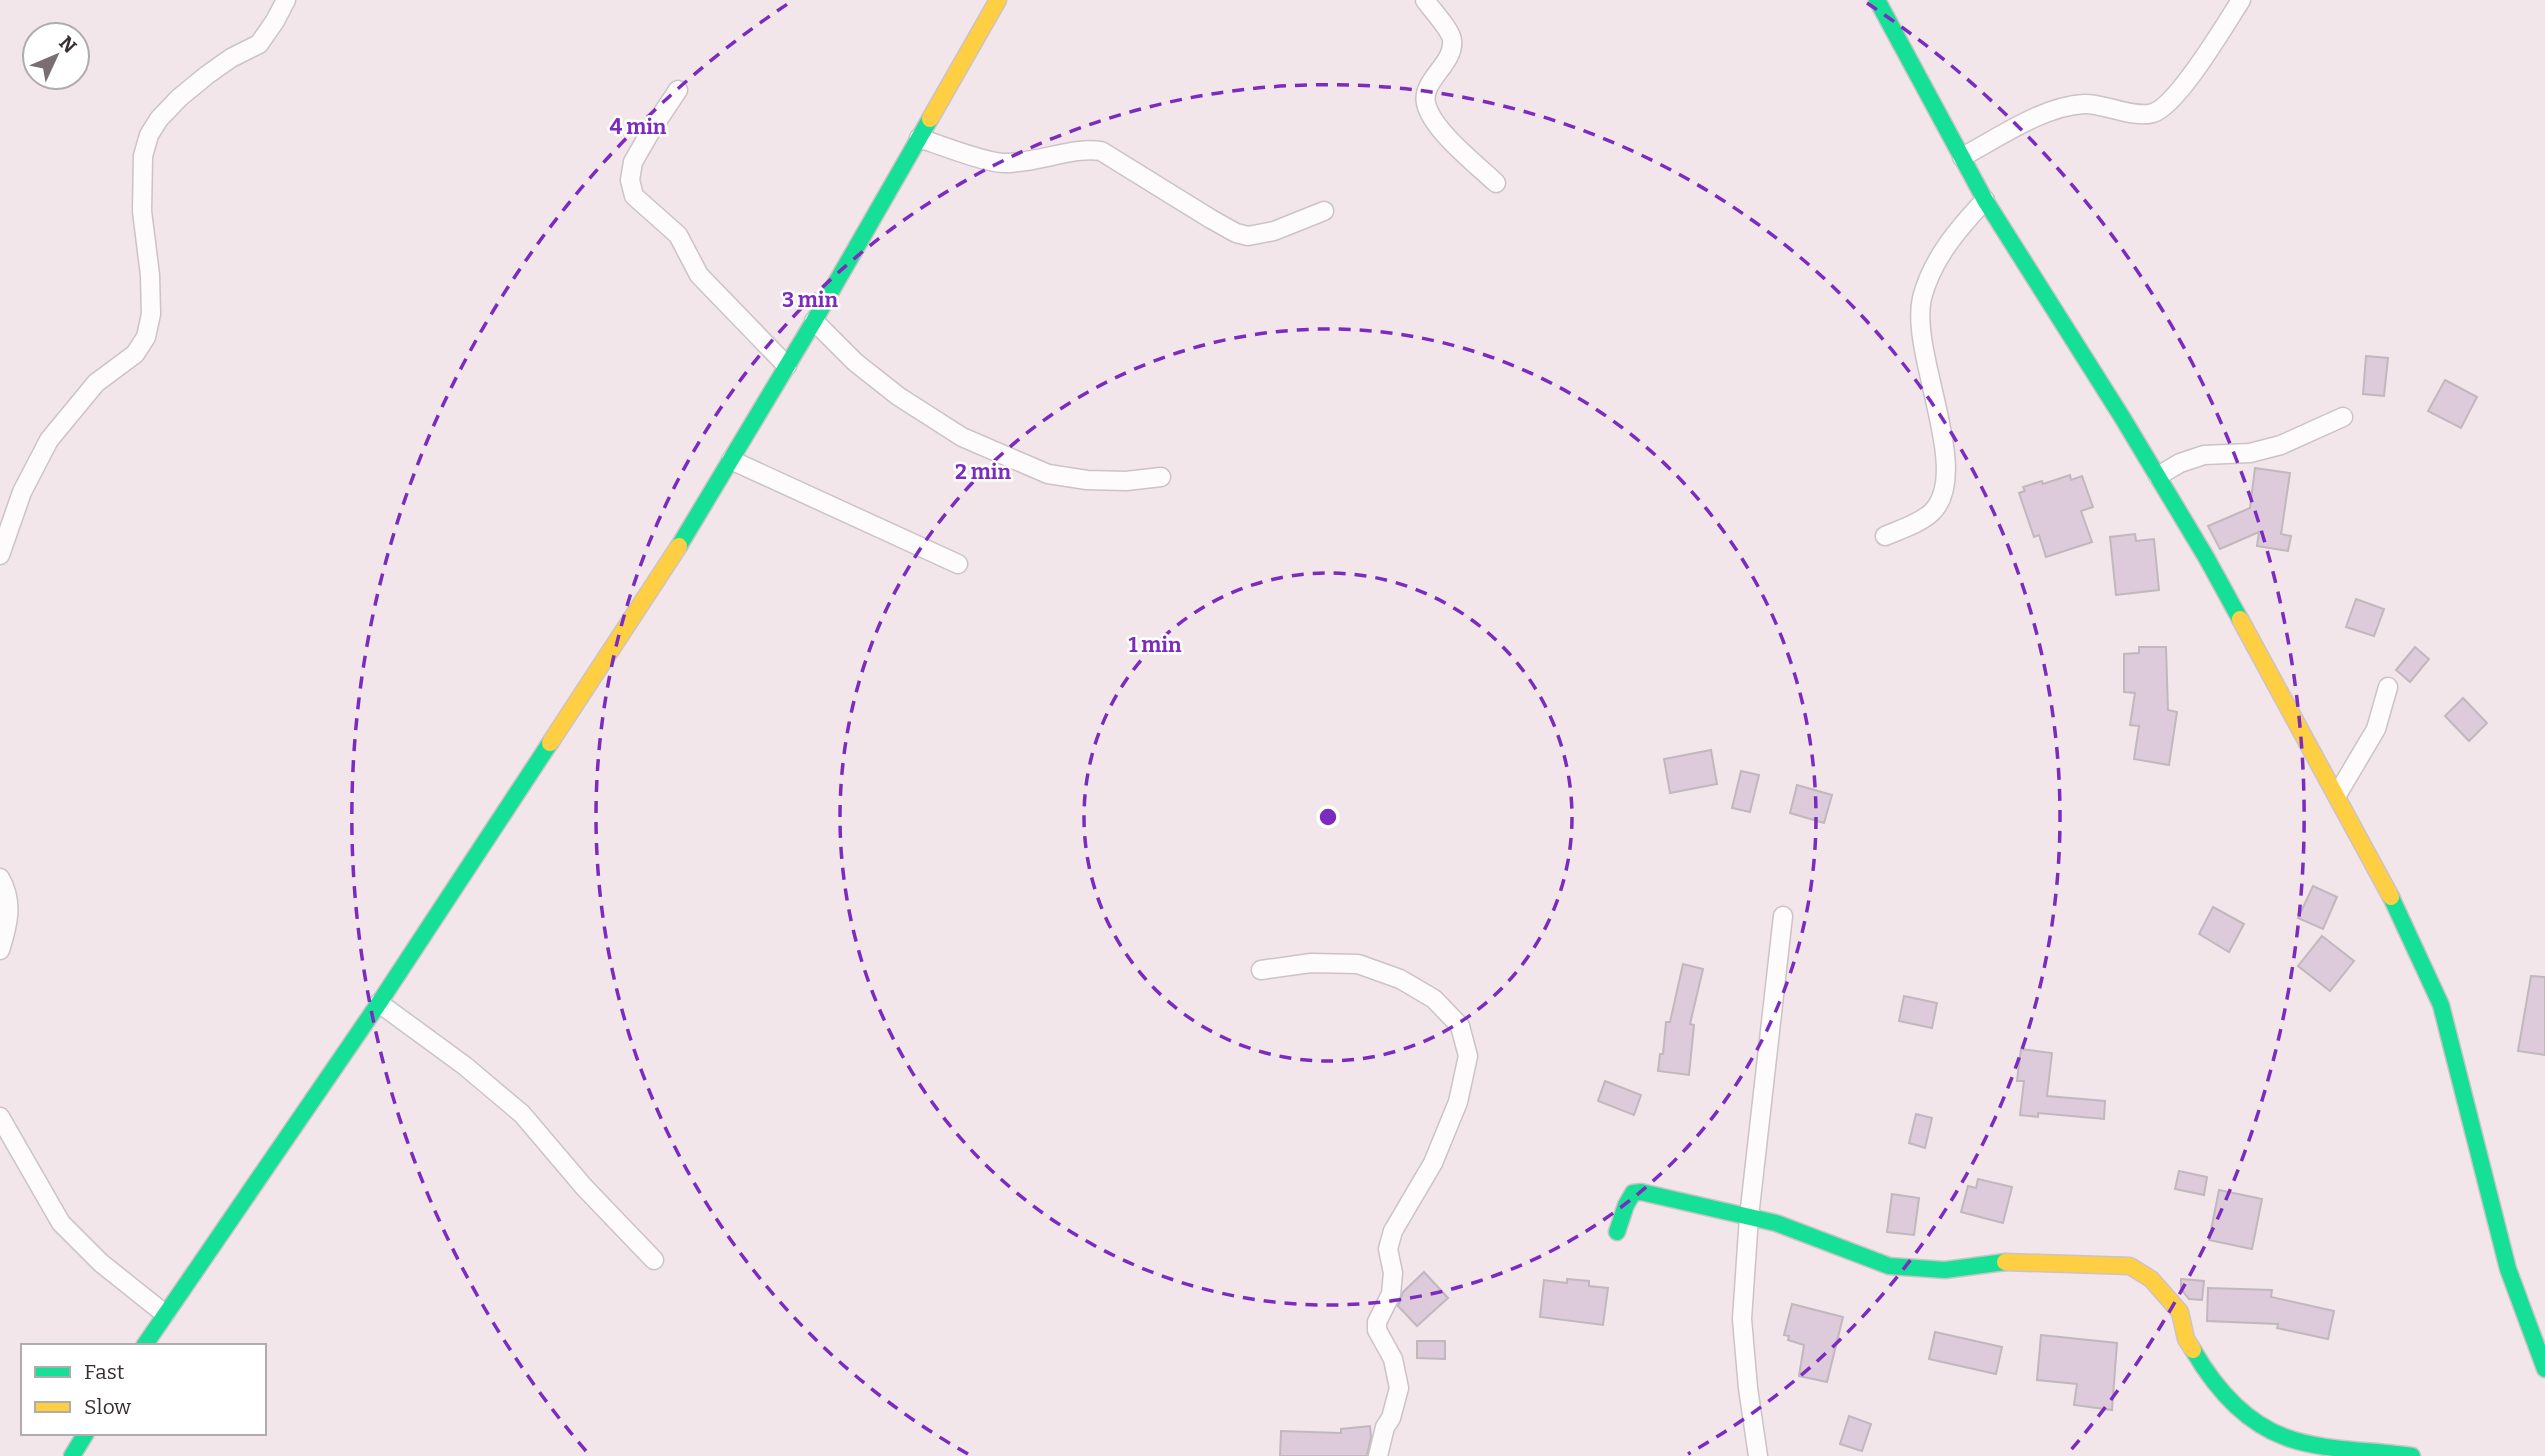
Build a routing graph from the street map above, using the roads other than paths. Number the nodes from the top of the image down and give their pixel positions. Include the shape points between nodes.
1 (286, 0) edge
2 (998, 0) edge
3 (1425, 0) edge
4 (1877, 0) edge
5 (2241, 0) edge
6 (678, 90) dead end
7 (919, 138) junction
8 (1962, 157) junction
9 (1496, 183) dead end
10 (1985, 200) junction
11 (1324, 211) dead end
12 (814, 321) junction
13 (787, 366) junction
14 (2343, 417) dead end
15 (731, 460) junction
16 (2158, 476) junction
17 (1161, 477) dead end
18 (1885, 537) dead end
19 (0, 555) edge
20 (958, 564) dead end
21 (2388, 687) dead end
22 (2337, 795) junction
23 (0, 878) edge
24 (1783, 916) dead end
25 (0, 950) edge
26 (1261, 970) dead end
27 (379, 1003) junction
28 (0, 1117) edge
29 (1749, 1217) junction
30 (1618, 1232) dead end
31 (654, 1259) dead end
32 (165, 1314) junction
33 (145, 1344) edge
34 (2545, 1370) edge
35 (85, 1435) edge
36 (72, 1456) edge
37 (1378, 1456) edge
38 (1758, 1456) edge
39 (2412, 1456) edge

1 - 19 street via 259,44 207,75 173,105 149,135 143,156 142,211 150,275 151,314 146,337 135,354 96,383 49,440 22,492
2 - 7 street
3 - 9 street via 1452,37 1451,52 1424,99 1428,110
4 - 8 street
5 - 8 street via 2177,95 2153,113 2086,104 2055,108
6 - 13 street via 633,162 629,180 634,196 678,235 699,275
7 - 11 street via 1001,163 1101,151 1211,219 1248,236 1275,231
7 - 12 street
8 - 10 street
10 - 16 street
10 - 18 street via 1956,232 1931,271 1921,301 1922,332 1944,448 1947,480 1941,502 1931,514
12 - 13 street
12 - 17 street via 898,396 962,437 1048,474 1087,480
13 - 15 street
14 - 16 street via 2281,446 2204,455
15 - 20 street
15 - 27 street via 577,705
16 - 22 street
21 - 22 street via 2376,729
22 - 34 street via 2441,1005 2508,1269
23 - 25 street via 10,908
24 - 29 street
26 - 37 street via 1311,963 1359,964 1400,979 1434,999 1460,1026 1468,1055 1458,1102 1433,1163 1393,1231 1388,1249 1391,1294 1377,1330 1393,1359 1399,1388
27 - 31 street via 522,1114
27 - 32 street
28 - 32 street via 61,1223 101,1263
29 - 30 street via 1641,1192 1629,1199
29 - 38 street via 1742,1319
29 - 39 street via 1889,1266 1945,1270 2026,1261 2130,1266 2151,1279 2180,1312 2186,1339 2203,1367 2250,1418 2284,1437 2318,1445
32 - 33 street
35 - 36 street

